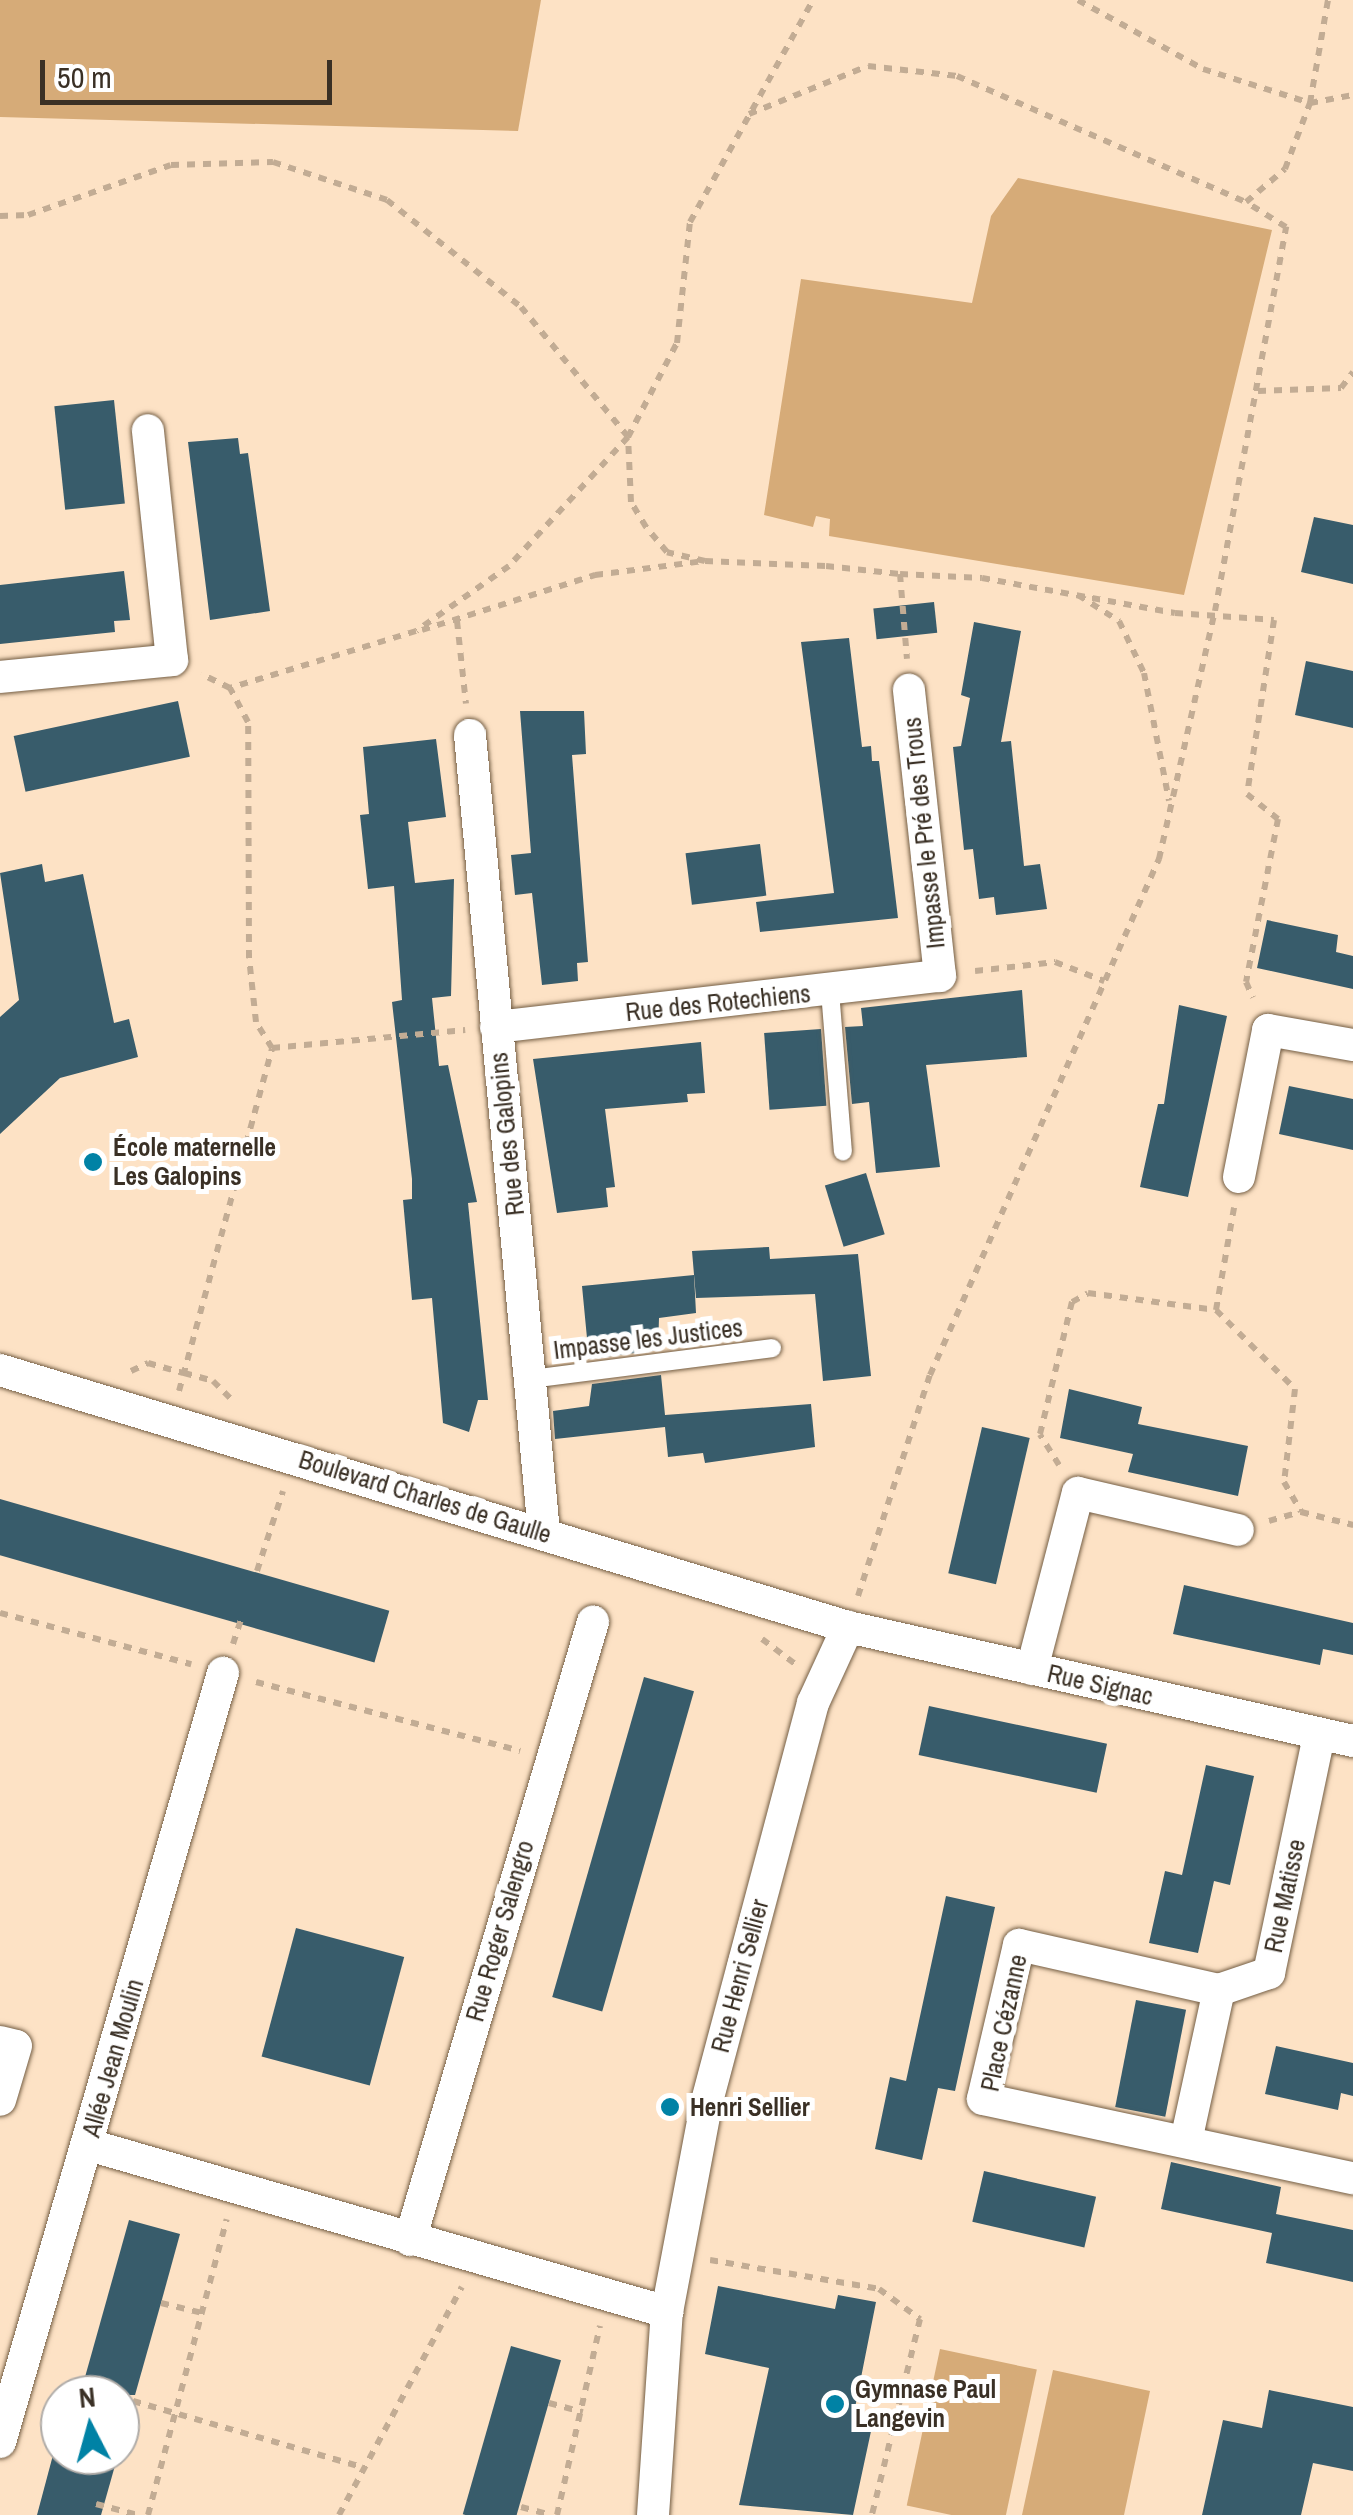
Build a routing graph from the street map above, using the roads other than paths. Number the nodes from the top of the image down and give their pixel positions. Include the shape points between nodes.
1 (148, 430) dead end
2 (0, 677) edge
3 (910, 690) road end
4 (470, 735) road end
5 (940, 976) joint
6 (830, 991) junction
7 (496, 1027) junction
8 (1353, 1045) edge
9 (843, 1151) dead end
10 (1239, 1177) road end
11 (772, 1348) dead end
12 (0, 1370) edge
13 (531, 1379) junction
14 (1238, 1530) dead end
15 (544, 1532) junction
16 (593, 1622) dead end
17 (848, 1627) junction
18 (1032, 1669) junction
19 (223, 1674) road end
20 (1318, 1735) junction
21 (1353, 1741) edge
22 (1219, 1990) junction
23 (8, 2044) edge
24 (0, 2100) edge
25 (1186, 2140) junction
26 (89, 2145) junction
27 (1353, 2178) edge
28 (410, 2240) junction
29 (666, 2312) junction
30 (0, 2442) edge
31 (653, 2515) edge

1 - 2 street via 172,660
3 - 5 street, Impasse le Pré des Trous
4 - 7 street, Rue des Galopins
5 - 6 street, Rue des Rotechiens
6 - 7 street, Rue des Rotechiens
6 - 9 lane
7 - 13 street, Rue des Galopins
8 - 10 street via 1268,1030
11 - 13 lane, Impasse les Justices
12 - 15 street, Boulevard Charles de Gaulle
13 - 15 street, Rue des Galopins
14 - 18 street via 1078,1493
15 - 17 street, Boulevard Charles de Gaulle
16 - 28 street, Rue Roger Salengro
17 - 18 street, Rue Signac
17 - 29 street, Rue Henri Sellier via 813,1704 714,2073
18 - 20 street, Rue Signac
19 - 26 street, Allée Jean Moulin
20 - 21 street, Rue Signac
20 - 22 street, Rue Matisse via 1269,1973
22 - 25 street
22 - 25 street, Place Cézanne via 1020,1945 983,2099
23 - 24 street
25 - 27 street
26 - 28 street
26 - 30 street, Allée Jean Moulin
28 - 29 street
29 - 31 street, Rue Henri Sellier

